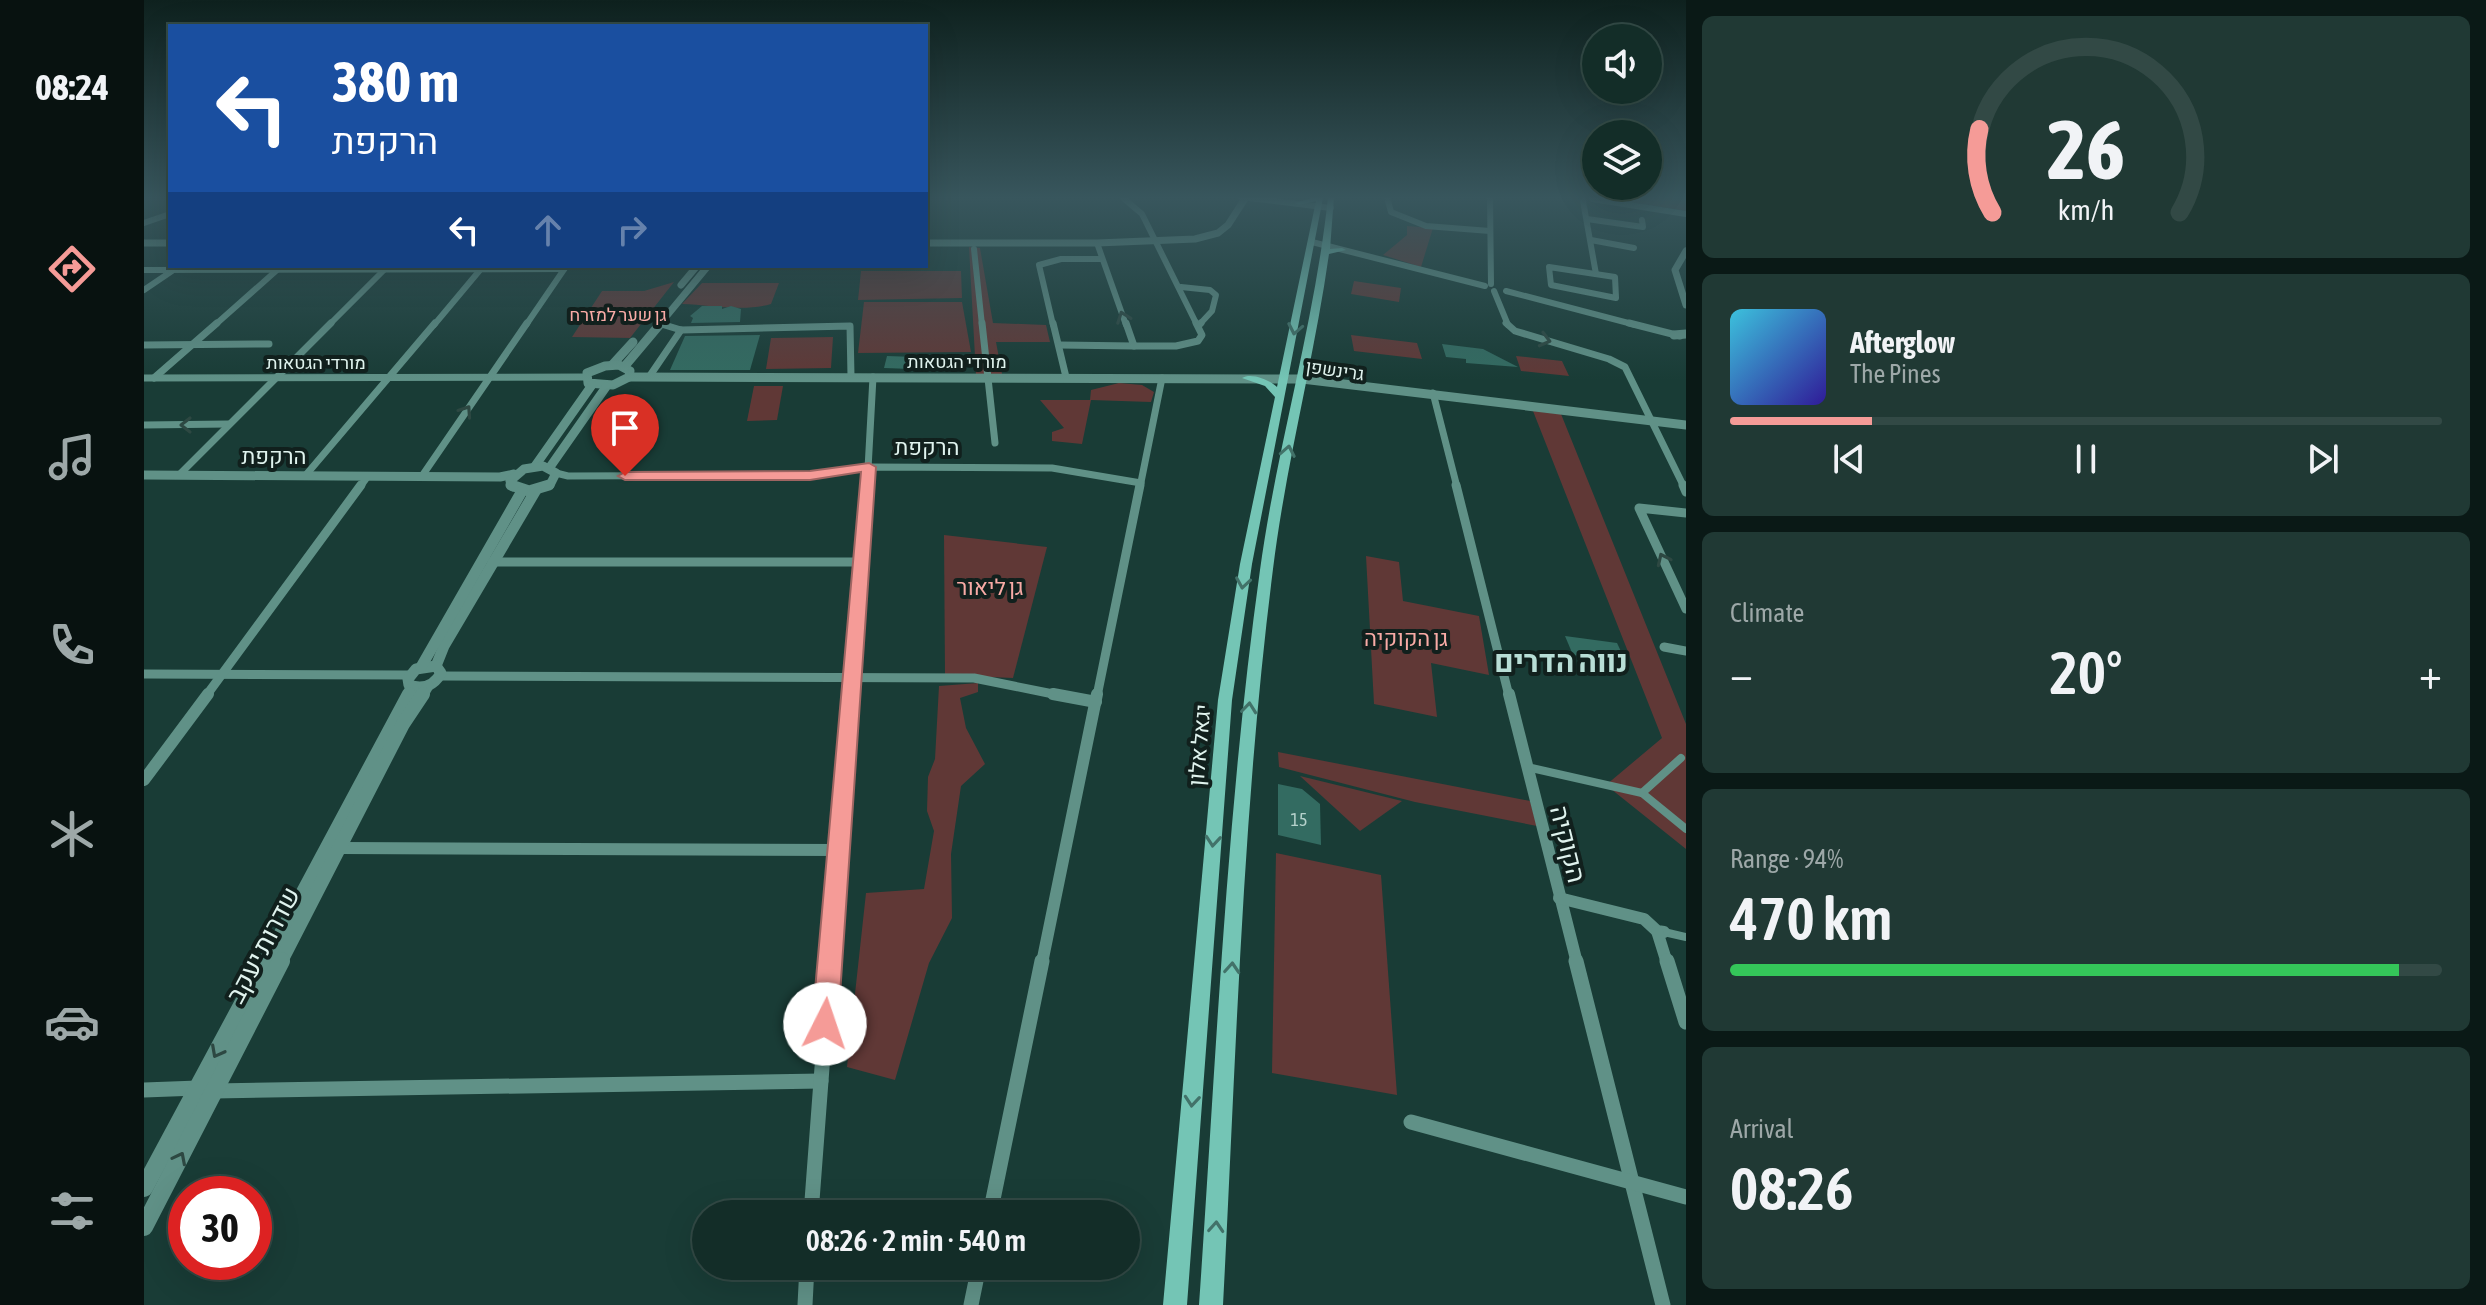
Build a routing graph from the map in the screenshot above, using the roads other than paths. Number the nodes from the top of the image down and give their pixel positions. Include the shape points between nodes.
1 (975, 258) edge
2 (1165, 258) edge
3 (1323, 258) edge
4 (1324, 258) edge
5 (1376, 258) edge
6 (1490, 258) edge
7 (1594, 258) edge
8 (1682, 258) edge
9 (1102, 259) joint
10 (565, 268) edge
11 (695, 268) edge
12 (706, 268) edge
13 (144, 270) edge
14 (174, 270) junction
15 (277, 270) junction
16 (384, 270) junction
17 (480, 270) junction
18 (1596, 274) junction
19 (1181, 287) junction
20 (1490, 287) junction
21 (144, 290) edge
22 (1685, 300) edge
23 (658, 323) junction
24 (1199, 325) junction
25 (681, 330) junction
26 (1674, 335) joint
27 (1686, 336) edge
28 (192, 344) junction
29 (269, 344) dead end
30 (144, 345) edge
31 (1060, 345) junction
32 (1134, 346) junction
33 (612, 365) junction
34 (624, 367) junction
35 (851, 376) junction
36 (490, 377) junction
37 (629, 377) junction
38 (649, 377) junction
39 (873, 377) junction
40 (988, 377) junction
41 (1066, 377) junction
42 (144, 378) edge
43 (154, 378) junction
44 (275, 378) junction
45 (389, 378) junction
46 (1162, 378) junction
47 (1247, 378) junction
48 (1285, 378) junction
49 (588, 381) junction
50 (1302, 381) junction
51 (606, 387) junction
52 (1435, 396) junction
53 (1280, 397) junction
54 (228, 424) junction
55 (1651, 424) junction
56 (144, 425) edge
57 (1686, 425) edge
58 (1686, 431) edge
59 (995, 443) dead end
60 (535, 466) junction
61 (869, 467) junction
62 (557, 474) junction
63 (144, 475) edge
64 (179, 475) junction
65 (305, 476) junction
66 (368, 476) junction
67 (422, 476) junction
68 (508, 478) junction
69 (1141, 483) junction
70 (536, 490) junction
71 (522, 491) junction
72 (1686, 492) edge
73 (1686, 513) edge
74 (492, 562) junction
75 (859, 562) junction
76 (1686, 609) edge
77 (1664, 647) dead end
78 (1686, 651) edge
79 (223, 673) junction
80 (144, 674) edge
81 (851, 677) junction
82 (425, 678) junction
83 (1096, 702) junction
84 (1681, 758) dead end
85 (1527, 767) junction
86 (144, 780) edge
87 (1642, 793) junction
88 (1686, 829) edge
89 (341, 848) junction
90 (838, 850) junction
91 (1559, 898) junction
92 (1661, 931) junction
93 (1686, 937) edge
94 (1686, 1022) edge
95 (821, 1081) junction
96 (206, 1089) junction
97 (144, 1090) edge
98 (1411, 1122) dead end
99 (1630, 1182) junction
100 (144, 1188) edge
101 (1686, 1197) edge
102 (812, 1200) edge
103 (993, 1200) edge
104 (144, 1227) edge
105 (806, 1280) edge
106 (976, 1280) edge
107 (805, 1305) edge
108 (971, 1305) edge
109 (1175, 1305) edge
110 (1211, 1305) edge
111 (1663, 1305) edge

1 - 40 street
2 - 19 street
3 -> 48 main road, יגאל אלון
4 - 50 main road, יגאל אלון
5 - 20 street
6 - 20 street
7 - 18 street
8 - 22 street via 1675,270
9 - 31 street via 1039,265
32 -> 9 street
10 - 17 street
10 - 36 street
11 - 33 street
12 - 23 street
13 - 14 street
14 - 15 street
14 - 21 street
15 - 16 street
15 - 28 street
16 - 17 street
16 - 44 street
17 - 45 street
18 - 18 street via 1615,277 1616,298 1551,285 1549,267
19 - 24 street
19 - 24 street via 1216,295 1210,316
20 - 26 street
20 -> 55 street via 1515,331 1625,367
23 - 25 street
23 - 34 street
24 - 32 street via 1201,338 1193,343
25 - 35 street via 850,326
25 - 38 street
26 - 27 street
28 - 29 street
28 - 30 street
28 - 43 street
31 - 32 street
31 - 41 street
33 - 34 street
33 - 49 street via 598,368
34 - 37 street
35 - 38 street, מורדי הגטאות
35 - 39 street, מורדי הגטאות
36 - 45 street, מורדי הגטאות
36 - 49 street, מורדי הגטאות
67 -> 36 street
37 - 38 street, מורדי הגטאות
37 - 51 street
39 - 40 street, מורדי הגטאות
39 - 61 street
40 - 41 street, מורדי הגטאות
40 - 59 street
41 - 46 street, מורדי הגטאות
42 - 43 street, מורדי הגטאות
43 - 44 street, מורדי הגטאות
44 - 45 street, מורדי הגטאות
44 - 54 street
45 - 65 street
46 - 47 street, מורדי הגטאות
46 - 69 street
47 - 48 street, מורדי הגטאות
47 - 53 main road via 1268,384
48 - 50 street, גרינשפן
48 - 53 main road, יגאל אלון
49 - 51 street
49 - 60 street
50 - 52 street, גרינשפן
110 -> 50 main road, יגאל אלון via 1249,708 1266,567
51 - 62 street
52 - 55 street, גרינשפן
52 - 85 street, הקוקיה
53 -> 109 main road, יגאל אלון via 1225,700
54 -> 56 street
54 - 64 street
55 - 57 street, גרינשפן
55 - 58 street, גרינשפן
55 - 72 street
60 - 62 street
60 - 68 street
61 - 62 street, הרקפת via 810,475
61 - 69 street, הרקפת via 1052,468
61 - 75 street
62 - 70 street
63 - 64 street, הרקפת
64 - 65 street, הרקפת
65 - 66 street, הרקפת
66 - 67 street, הרקפת
66 - 79 street
67 - 68 street, הרקפת
68 - 71 street
69 - 83 street
70 - 71 street
70 - 74 street, שדרות יעקב
71 - 82 street via 421,667
76 -> 73 street via 1639,508
74 - 75 street
74 - 82 street, שדרות יעקב
75 - 81 street
77 - 78 street
79 - 80 street
79 - 82 street
79 - 86 street
81 - 82 street
81 - 83 street via 974,678
81 - 90 street
82 - 89 street, שדרות יעקב
82 -> 96 street, שדרות יעקב
83 - 103 street
84 - 87 street
85 - 87 street
85 - 91 street, הקוקיה
87 - 88 street
89 - 90 street
89 - 96 street, שדרות יעקב
90 - 95 street
91 - 92 street via 1644,919
91 - 99 street, הקוקיה
92 - 93 street
92 - 94 street
95 - 96 street
95 - 102 street
96 - 97 street
96 - 100 street, שדרות יעקב
104 -> 96 street, שדרות יעקב
98 - 99 street
99 - 101 street
99 - 111 street, הקוקיה
105 - 107 street
106 - 108 street

